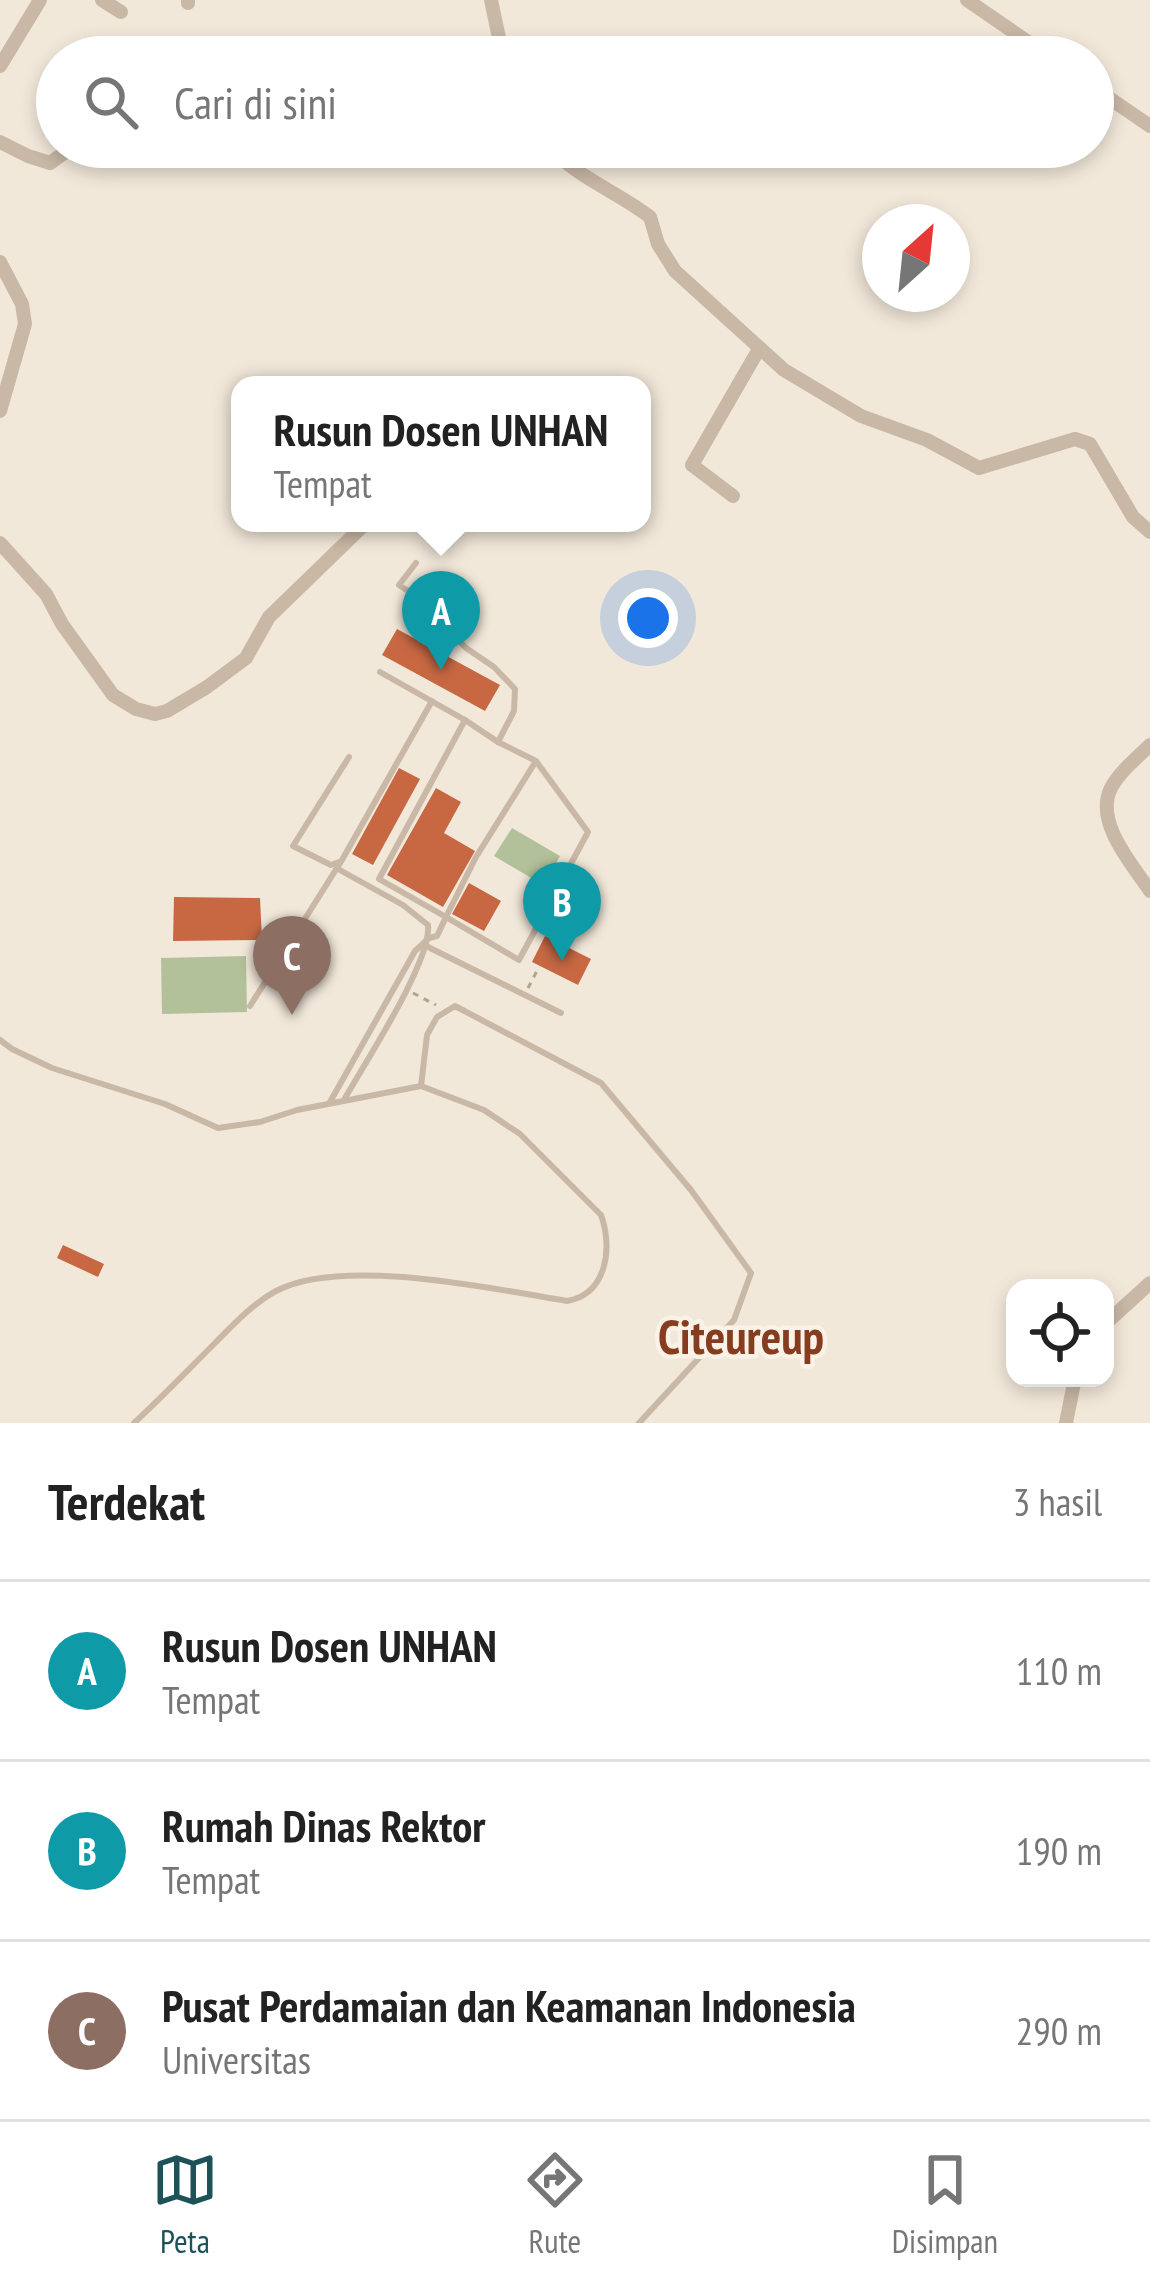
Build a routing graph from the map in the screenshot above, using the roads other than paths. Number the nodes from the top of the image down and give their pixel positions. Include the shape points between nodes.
1 (40, 0) edge
2 (102, 0) edge
3 (491, 0) edge
4 (967, 0) edge
5 (121, 12) dead end
6 (499, 36) edge
7 (1019, 36) edge
8 (0, 66) edge
9 (1114, 101) edge
10 (1150, 126) edge
11 (0, 142) edge
12 (36, 159) edge
13 (572, 168) edge
14 (0, 262) edge
15 (759, 349) junction
16 (0, 411) edge
17 (733, 496) dead end
18 (357, 532) edge
19 (1150, 532) edge
20 (0, 543) edge
21 (416, 563) dead end
22 (380, 672) dead end
23 (432, 701) junction
24 (465, 720) junction
25 (498, 742) junction
26 (1150, 745) edge
27 (349, 757) dead end
28 (536, 761) junction
29 (339, 864) junction
30 (1150, 891) edge
31 (446, 916) junction
32 (428, 942) junction
33 (250, 1006) dead end
34 (561, 1013) dead end
35 (0, 1040) edge
36 (421, 1086) junction
37 (344, 1100) junction
38 (330, 1102) junction
39 (1150, 1283) edge
40 (1114, 1316) edge
41 (1073, 1387) edge
42 (134, 1423) edge
43 (639, 1423) edge
44 (1066, 1423) edge

1 - 8 street
2 - 5 street
3 - 6 street
4 - 7 street
9 - 10 street
11 - 12 street
13 - 15 street via 650,217 675,271
14 - 16 street via 25,325
15 - 17 street via 692,465
15 - 19 street via 861,416 979,468 1075,439 1090,444
18 - 20 street via 269,616 246,658 154,714 113,695 46,594
21 - 25 lane via 399,585 515,688
22 - 23 lane
23 - 24 lane
23 - 29 lane
24 - 25 lane
24 - 31 lane via 379,878
25 - 28 lane
26 - 30 street via 1119,776 1106,808 1116,840
27 - 29 lane via 293,845
28 - 31 lane
28 - 31 lane via 589,832 520,960
29 - 32 lane via 428,925
29 - 33 lane
31 - 32 lane
32 - 34 lane
32 - 37 lane
32 - 38 lane via 415,951
35 - 38 lane via 52,1068 218,1128
36 - 37 lane
36 - 42 lane via 520,1134 601,1215 608,1244 592,1289 567,1300 382,1276 295,1282 259,1302
36 - 43 lane via 427,1035 454,1006 601,1083 751,1273 734,1320
37 - 38 lane
39 - 40 street
41 - 44 street

